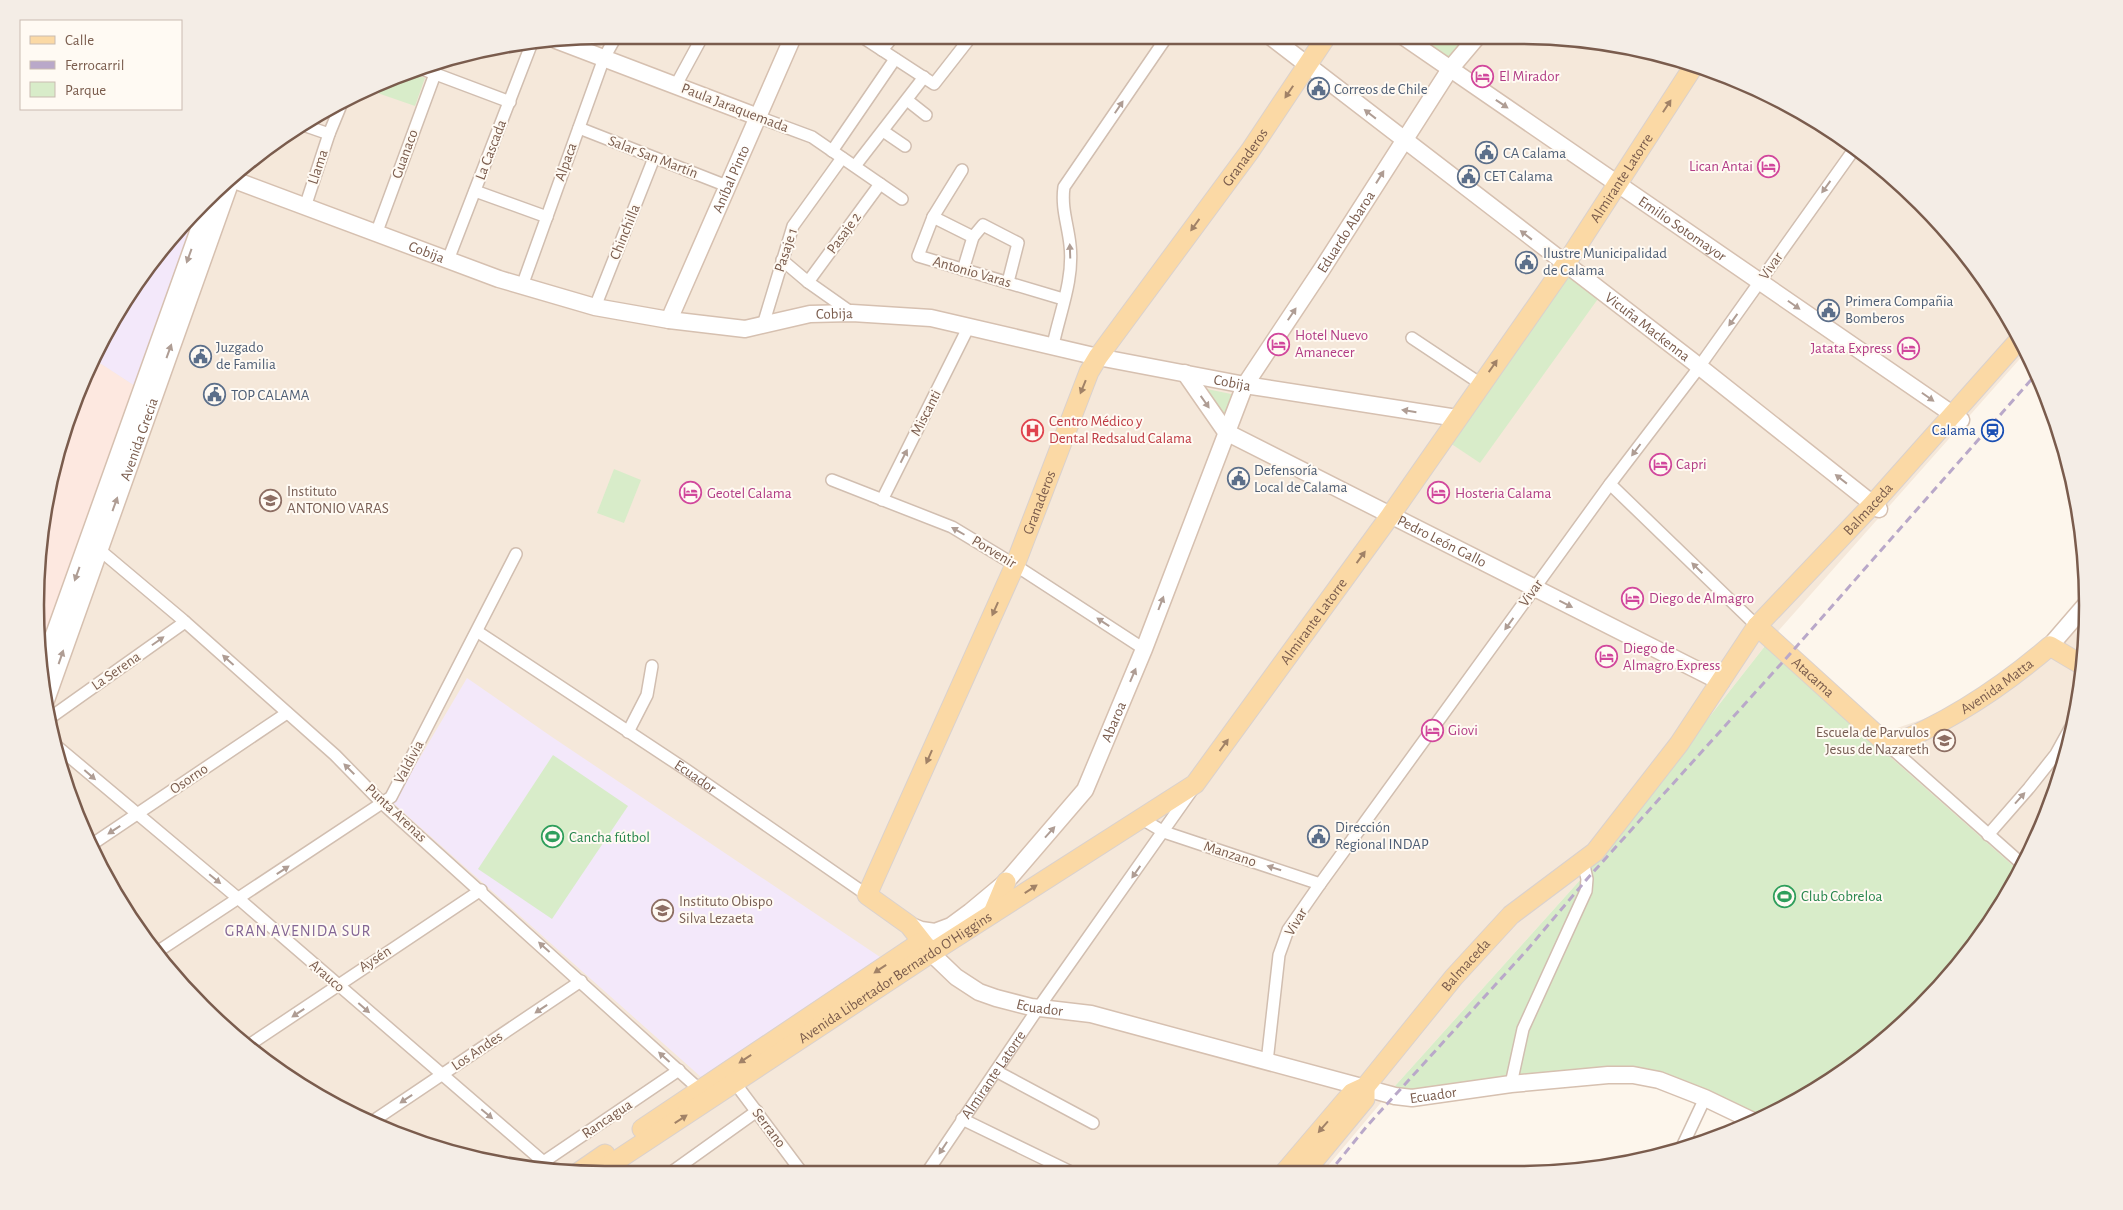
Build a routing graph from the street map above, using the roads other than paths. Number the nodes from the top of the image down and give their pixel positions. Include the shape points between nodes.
1 (612, 44) edge
2 (698, 44) edge
3 (790, 44) edge
4 (873, 44) edge
5 (887, 44) edge
6 (961, 44) edge
7 (1162, 44) edge
8 (1280, 44) edge
9 (1322, 44) edge
10 (1414, 44) edge
11 (1470, 44) edge
12 (569, 45) edge
13 (530, 49) edge
14 (882, 50) junction
15 (604, 58) junction
16 (895, 60) junction
17 (1308, 65) junction
18 (1450, 69) junction
19 (430, 72) edge
20 (1690, 72) edge
21 (435, 74) junction
22 (924, 77) junction
23 (676, 85) junction
24 (907, 100) junction
25 (510, 102) junction
26 (338, 112) edge
27 (926, 115) dead end
28 (758, 117) junction
29 (311, 127) edge
30 (579, 128) junction
31 (883, 131) junction
32 (329, 134) junction
33 (1404, 140) junction
34 (905, 146) dead end
35 (1851, 153) edge
36 (837, 154) junction
37 (654, 158) junction
38 (856, 166) junction
39 (962, 170) dead end
40 (239, 180) edge
41 (1617, 183) junction
42 (880, 184) junction
43 (727, 186) junction
44 (475, 191) junction
45 (225, 192) edge
46 (902, 198) dead end
47 (305, 207) junction
48 (206, 210) edge
49 (547, 217) junction
50 (934, 217) junction
51 (376, 234) junction
52 (973, 236) junction
53 (448, 260) junction
54 (782, 260) junction
55 (1565, 265) junction
56 (963, 270) junction
57 (808, 282) junction
58 (1008, 282) junction
59 (1760, 282) junction
60 (522, 286) junction
61 (1064, 299) junction
62 (595, 307) junction
63 (852, 313) junction
64 (669, 320) junction
65 (763, 325) junction
66 (969, 326) junction
67 (1412, 338) dead end
68 (1052, 345) junction
69 (2015, 345) edge
70 (2019, 353) edge
71 (1098, 357) junction
72 (1699, 367) junction
73 (1185, 373) junction
74 (1480, 384) junction
75 (1245, 385) junction
76 (1957, 417) junction
77 (1457, 418) junction
78 (1226, 432) junction
79 (832, 480) dead end
80 (1610, 484) junction
81 (882, 500) junction
82 (1876, 507) junction
83 (1390, 516) junction
84 (94, 545) junction
85 (516, 554) dead end
86 (1015, 565) junction
87 (1534, 588) junction
88 (2079, 613) edge
89 (185, 622) junction
90 (1762, 629) junction
91 (478, 632) junction
92 (2050, 646) junction
93 (1144, 649) junction
94 (47, 657) edge
95 (2076, 662) edge
96 (652, 666) dead end
97 (1721, 682) junction
98 (50, 686) edge
99 (287, 713) junction
100 (55, 714) edge
101 (628, 732) junction
102 (2061, 745) edge
103 (1889, 746) junction
104 (64, 752) edge
105 (1196, 784) junction
106 (383, 804) junction
107 (136, 815) junction
108 (1142, 819) junction
109 (1164, 832) junction
110 (1988, 835) junction
111 (96, 841) edge
112 (2017, 860) edge
113 (1583, 861) junction
114 (1006, 882) junction
115 (1320, 884) junction
116 (481, 890) junction
117 (867, 894) junction
118 (239, 899) junction
119 (993, 913) junction
120 (908, 925) junction
121 (926, 947) junction
122 (162, 949) edge
123 (581, 981) junction
124 (338, 986) junction
125 (1039, 1007) junction
126 (253, 1042) edge
127 (1267, 1062) junction
128 (679, 1070) junction
129 (996, 1071) junction
130 (442, 1075) junction
131 (735, 1083) junction
132 (1511, 1084) junction
133 (1365, 1088) junction
134 (700, 1090) junction
135 (1705, 1098) junction
136 (757, 1111) junction
137 (1746, 1117) edge
138 (378, 1118) edge
139 (962, 1119) junction
140 (1093, 1123) dead end
141 (1684, 1140) edge
142 (536, 1161) edge
143 (544, 1162) edge
144 (588, 1166) edge
145 (608, 1166) edge
146 (680, 1166) edge
147 (797, 1166) edge
148 (931, 1166) edge
149 (1059, 1166) edge
150 (1290, 1166) edge
151 (1310, 1166) edge

1 - 15 street, Alpaca
2 - 23 street
3 - 28 main road, Aníbal Pinto
4 - 14 street
5 - 14 street
6 - 22 street via 934,84
61 -> 7 street via 1070,278 1070,245 1062,202 1064,188
8 - 17 main road, Vicuña Mackenna
9 - 17 main road, Granaderos
10 - 18 main road, Emilio Sotomayor
11 - 18 main road, Eduardo Abaroa
12 - 15 main road, Paula Jaraquemada
13 - 25 street, La Cascada
14 - 16 street
15 - 23 main road, Paula Jaraquemada
15 - 30 street, Alpaca
16 - 22 street
16 - 36 street, Pasaje 1
33 -> 17 main road, Vicuña Mackenna
17 -> 71 main road, Granaderos via 1250,151
18 - 33 main road, Eduardo Abaroa
18 -> 41 main road, Emilio Sotomayor
19 - 21 street
41 -> 20 main road, Almirante Latorre
21 - 25 street
21 - 51 street, Guanaco
22 - 24 street
23 - 28 main road, Paula Jaraquemada
24 - 27 street
24 - 31 street
25 - 44 street, La Cascada
26 - 32 street, Llama
28 - 36 street, Paula Jaraquemada via 812,137
28 - 43 main road, Aníbal Pinto
29 - 32 street
30 - 37 street, Salar San Martín
30 - 49 street, Alpaca
31 - 34 street
31 - 38 street
32 - 47 street, Llama
55 -> 33 main road, Vicuña Mackenna
75 -> 33 main road, Eduardo Abaroa
35 -> 59 street, Vivar
36 - 38 street, Paula Jaraquemada
36 - 54 street, Pasaje 1 via 792,226
37 - 43 street, Salar San Martín
37 - 62 street, Chinchilla
38 - 42 street, Paula Jaraquemada
39 - 50 street, Antonio Varas
40 - 47 main road, Cobija
41 - 55 main road, Almirante Latorre
41 - 59 main road, Emilio Sotomayor
42 - 46 street, Paula Jaraquemada
42 - 57 street, Pasaje 2
43 - 64 main road, Aníbal Pinto
44 - 49 street
44 - 53 street, La Cascada
84 -> 45 main road, Avenida Grecia
47 - 51 main road, Cobija
48 -> 84 main road, Avenida Grecia
49 - 60 street, Alpaca
50 - 52 street
50 - 56 street, Antonio Varas via 918,256
51 - 53 main road, Cobija
52 - 56 street
52 - 58 street via 984,225 1018,243
53 - 60 main road, Cobija
54 - 57 street
54 - 65 street, Pasaje 1
55 - 72 main road, Vicuña Mackenna
74 -> 55 main road, Almirante Latorre
56 - 58 street, Antonio Varas
57 - 63 street
58 - 61 street, Antonio Varas
59 -> 72 street, Vivar
59 -> 76 main road, Emilio Sotomayor
60 - 62 main road, Cobija
61 - 68 street
62 - 64 main road, Cobija
63 - 65 main road, Cobija via 810,314
63 - 66 main road, Cobija via 931,318
64 - 65 main road, Cobija via 745,329
66 - 68 main road, Cobija
81 -> 66 street, Miscanti
67 - 74 street
68 - 71 main road, Cobija
69 - 76 main road, Balmaceda
70 - 76 main road, Balmaceda
71 - 73 main road, Cobija
71 -> 86 main road, Granaderos
72 -> 80 street, Vivar
82 -> 72 main road, Vicuña Mackenna
73 - 75 main road, Cobija
73 -> 78 main road, Pedro León Gallo
74 - 77 main road, Almirante Latorre
77 -> 75 main road, Cobija
75 - 78 main road, Eduardo Abaroa
76 - 82 main road, Balmaceda
77 - 83 main road, Almirante Latorre
78 - 83 main road, Pedro León Gallo
93 -> 78 main road, Abaroa
79 - 81 street, Porvenir
80 - 87 street, Vivar
90 -> 80 street, Atacama
86 -> 81 street, Porvenir via 952,527
82 - 90 main road, Balmaceda
83 - 87 main road, Pedro León Gallo
105 -> 83 main road, Almirante Latorre
84 - 89 street, Punta Arenas
84 -> 94 main road, Avenida Grecia
98 -> 84 main road, Avenida Grecia
85 - 91 street, Valdivia
93 -> 86 street, Porvenir
86 -> 117 main road, Granaderos
87 -> 97 main road, Pedro León Gallo
87 -> 115 street, Vivar
88 - 92 main road, Avenida Matta
99 -> 89 street, Punta Arenas
100 -> 89 street, La Serena
90 - 97 main road, Balmaceda
90 - 103 main road, Atacama
91 - 101 street, Ecuador
91 - 106 street, Valdivia via 391,797
92 - 95 main road
92 - 103 main road, Avenida Matta via 1993,691 1937,725
114 -> 93 main road, Abaroa via 1085,790
96 - 101 street via 648,695
97 - 113 main road, Balmaceda via 1595,852
106 -> 99 street, Punta Arenas via 335,755
99 - 107 street, Osorno
101 - 117 street, Ecuador
110 -> 102 street
103 - 110 street, Atacama
104 -> 107 street, Arauco
105 - 108 main road, Avenida Libertador Bernardo O'Higgins
105 - 109 street, Almirante Latorre
106 - 116 street, Punta Arenas
118 -> 106 street, Valdivia
107 -> 111 street, Osorno
107 -> 118 street, Arauco
108 - 109 street, Manzano
119 -> 108 main road, Avenida Libertador Bernardo O'Higgins
115 -> 109 street, Manzano
109 -> 125 street, Almirante Latorre
110 - 112 street, Atacama
113 - 132 street via 1586,891 1523,1029
113 - 133 main road, Balmaceda via 1505,920 1454,977
114 - 119 main road
114 - 120 main road, Abaroa via 943,930 928,932
115 - 127 street, Vivar via 1288,930 1279,955
123 -> 116 street, Punta Arenas
116 - 124 street, Aysén
117 - 120 main road, Ecuador
118 - 122 street, Valdivia
118 - 124 street, Arauco
119 - 121 main road, Avenida Libertador Bernardo O'Higgins
120 - 121 main road, Ecuador
121 - 125 main road, Ecuador via 956,977 979,992
121 - 131 main road, Avenida Libertador Bernardo O'Higgins
121 -> 134 main road, Avenida Libertador Bernardo O'Higgins
128 -> 123 street, Punta Arenas
123 -> 130 street, Los Andes
124 -> 126 street, Aysén
124 -> 130 street, Arauco
125 - 127 main road, Ecuador via 1091,1014
125 - 129 street, Almirante Latorre
127 - 133 main road, Ecuador
128 - 134 street, Punta Arenas
128 - 143 street, Rancagua
129 - 139 street, Almirante Latorre
129 - 140 street
130 -> 138 street, Los Andes
130 -> 142 street, Arauco
131 - 136 street, Serrano
145 -> 131 main road, Avenida Libertador Bernardo O'Higgins
132 - 133 main road, Ecuador via 1412,1098
132 - 135 main road, Ecuador via 1633,1075 1659,1080
133 -> 150 main road, Balmaceda via 1352,1093
133 - 151 main road, Balmaceda via 1365,1099
134 - 144 main road, Avenida Libertador Bernardo O'Higgins
135 - 137 main road, Ecuador
135 - 141 street
136 - 146 street
136 - 147 street, Serrano
139 -> 148 street, Almirante Latorre
139 - 149 street

